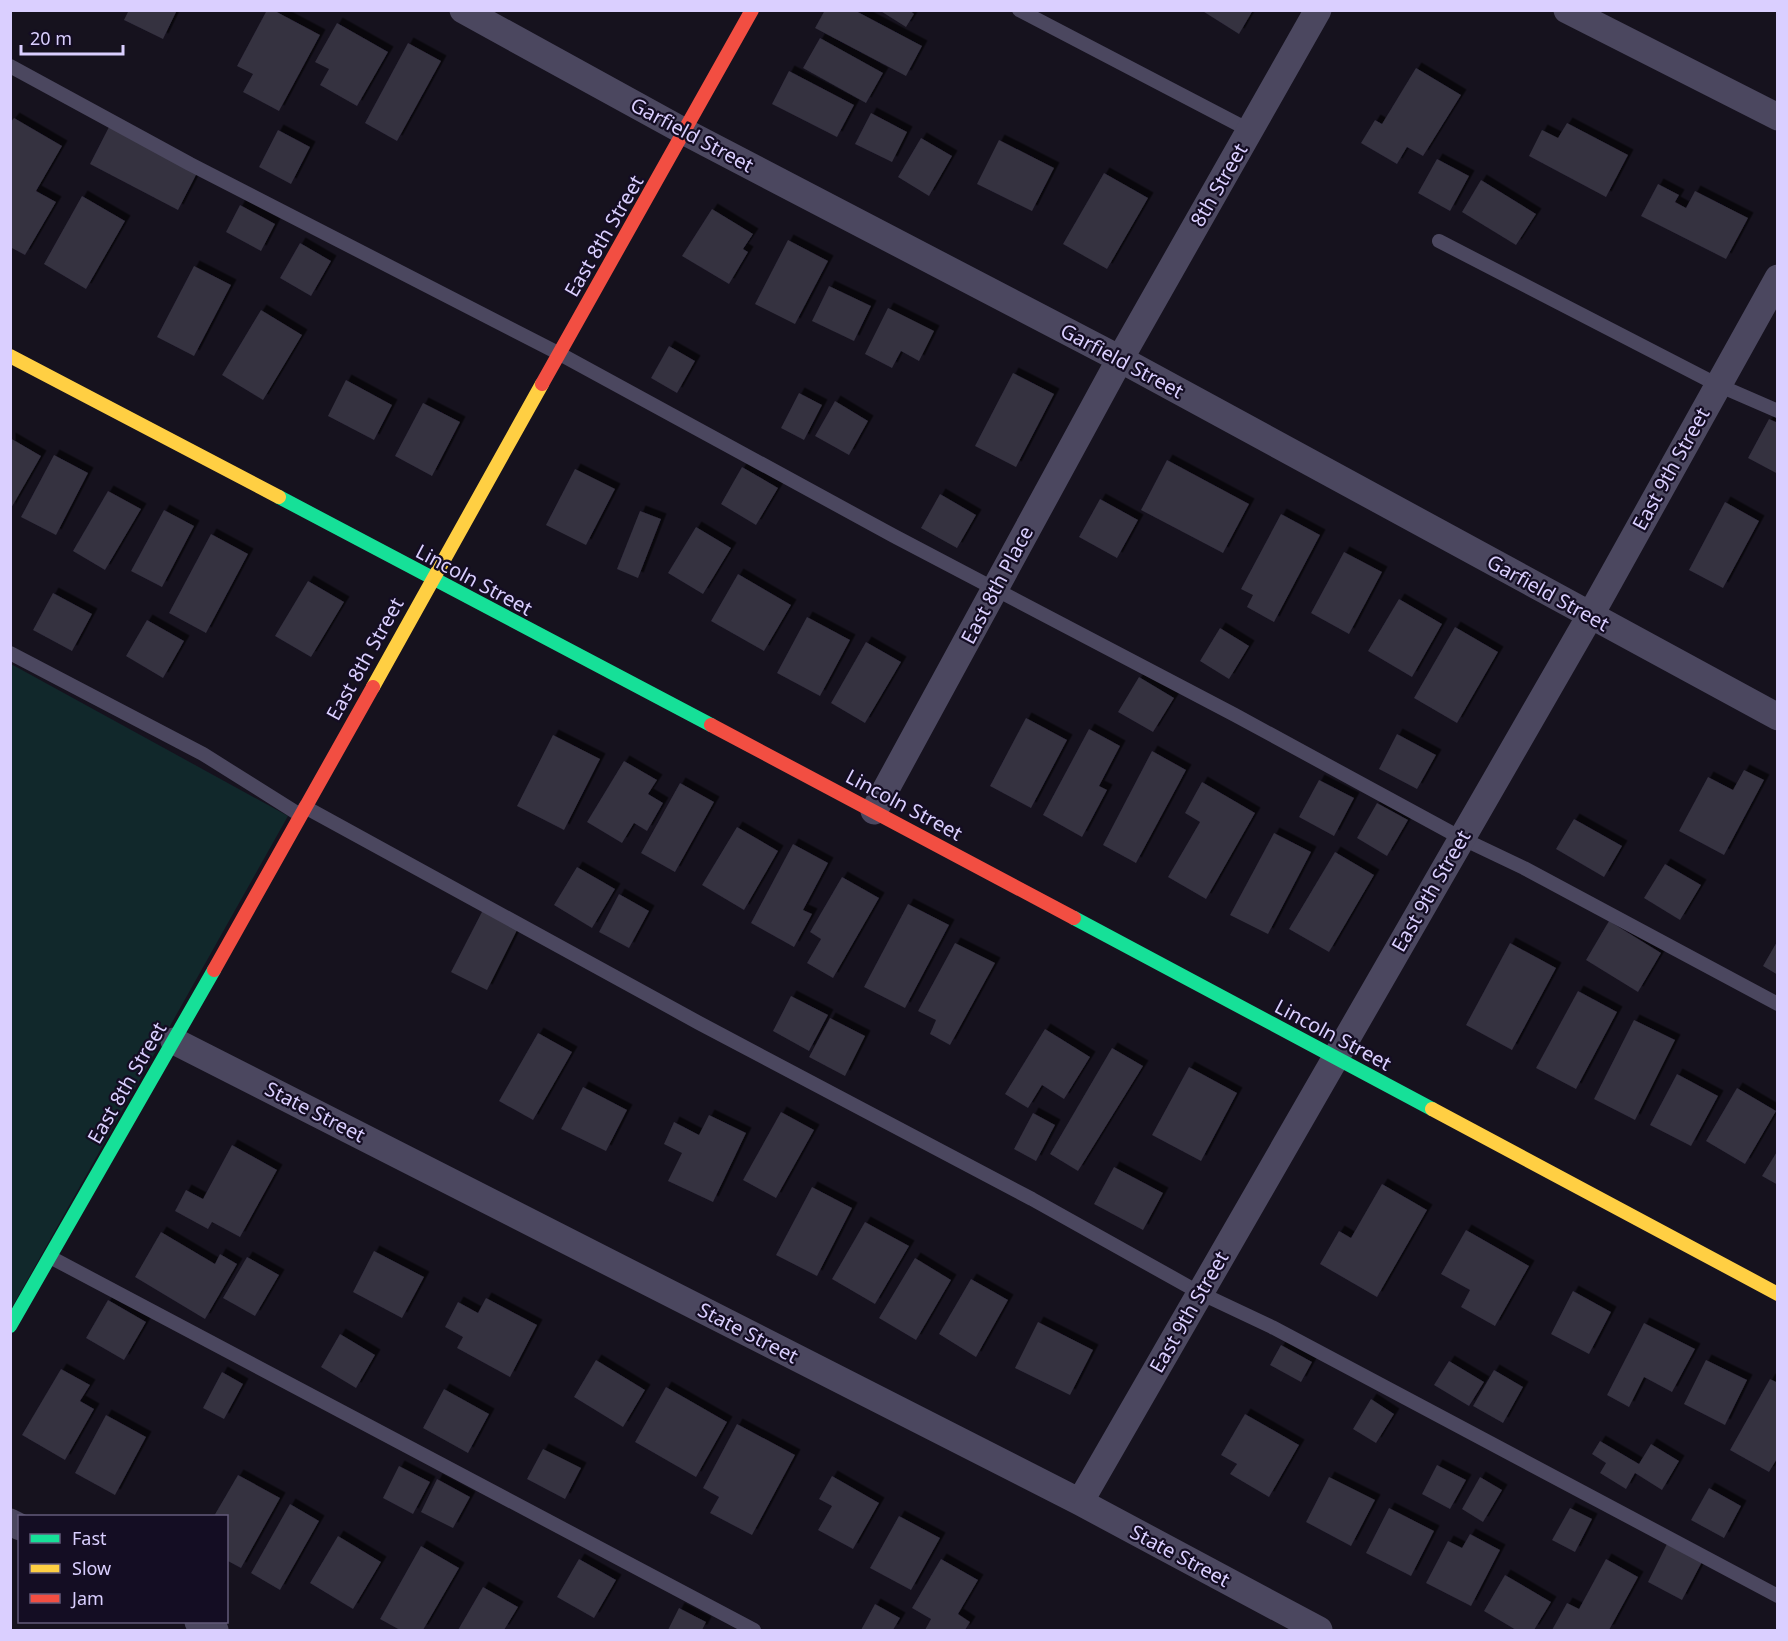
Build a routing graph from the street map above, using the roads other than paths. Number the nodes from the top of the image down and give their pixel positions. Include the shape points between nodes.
1 (463, 10) edge
2 (752, 10) edge
3 (1018, 10) edge
4 (1318, 10) edge
5 (1567, 10) edge
6 (10, 66) edge
7 (1778, 117) edge
8 (1250, 130) junction
9 (685, 132) junction
10 (1439, 241) dead end
11 (1778, 278) edge
12 (560, 354) junction
13 (10, 356) edge
14 (1120, 359) junction
15 (1718, 385) junction
16 (1778, 411) edge
17 (433, 580) junction
18 (995, 588) junction
19 (1590, 616) junction
20 (10, 653) edge
21 (1778, 717) edge
22 (303, 811) junction
23 (874, 811) junction
24 (1461, 838) junction
25 (1778, 1004) edge
26 (174, 1041) junction
27 (1334, 1058) junction
28 (50, 1257) junction
29 (1200, 1293) junction
30 (1778, 1294) edge
31 (10, 1326) edge
32 (1080, 1502) junction
33 (1778, 1596) edge
34 (200, 1623) edge
35 (215, 1630) edge
36 (754, 1630) edge
37 (1319, 1630) edge

1 - 9 street, Garfield Street
2 - 9 main road, East 8th Street
3 - 8 lane
4 - 8 street, 8th Street
5 - 7 street
6 - 12 lane via 190,164
8 - 14 street, 8th Street
9 - 12 main road, East 8th Street
9 - 14 street, Garfield Street
10 - 15 lane
11 - 15 street, East 9th Street
12 - 17 main road, East 8th Street
12 - 18 lane
13 - 17 main road, Lincoln Street
14 - 18 street, East 8th Place
14 - 19 street, Garfield Street
15 - 16 lane
15 - 19 street, East 9th Street
17 - 22 main road, East 8th Street
17 - 23 main road, Lincoln Street
18 - 23 street, East 8th Place
18 - 24 lane
19 - 21 street, Garfield Street
19 - 24 street, East 9th Street
20 - 22 lane
22 - 26 main road, East 8th Street
22 - 29 lane via 1032,1199
23 - 27 main road, Lincoln Street
24 - 25 lane
24 - 27 street, East 9th Street
26 - 28 main road, East 8th Street
26 - 32 street, State Street
27 - 29 street, East 9th Street
27 - 30 main road, Lincoln Street
28 - 31 main road, East 8th Street
28 - 36 lane
29 - 32 street, East 9th Street
29 - 33 lane via 1272,1327
32 - 37 street, State Street
34 - 35 street

